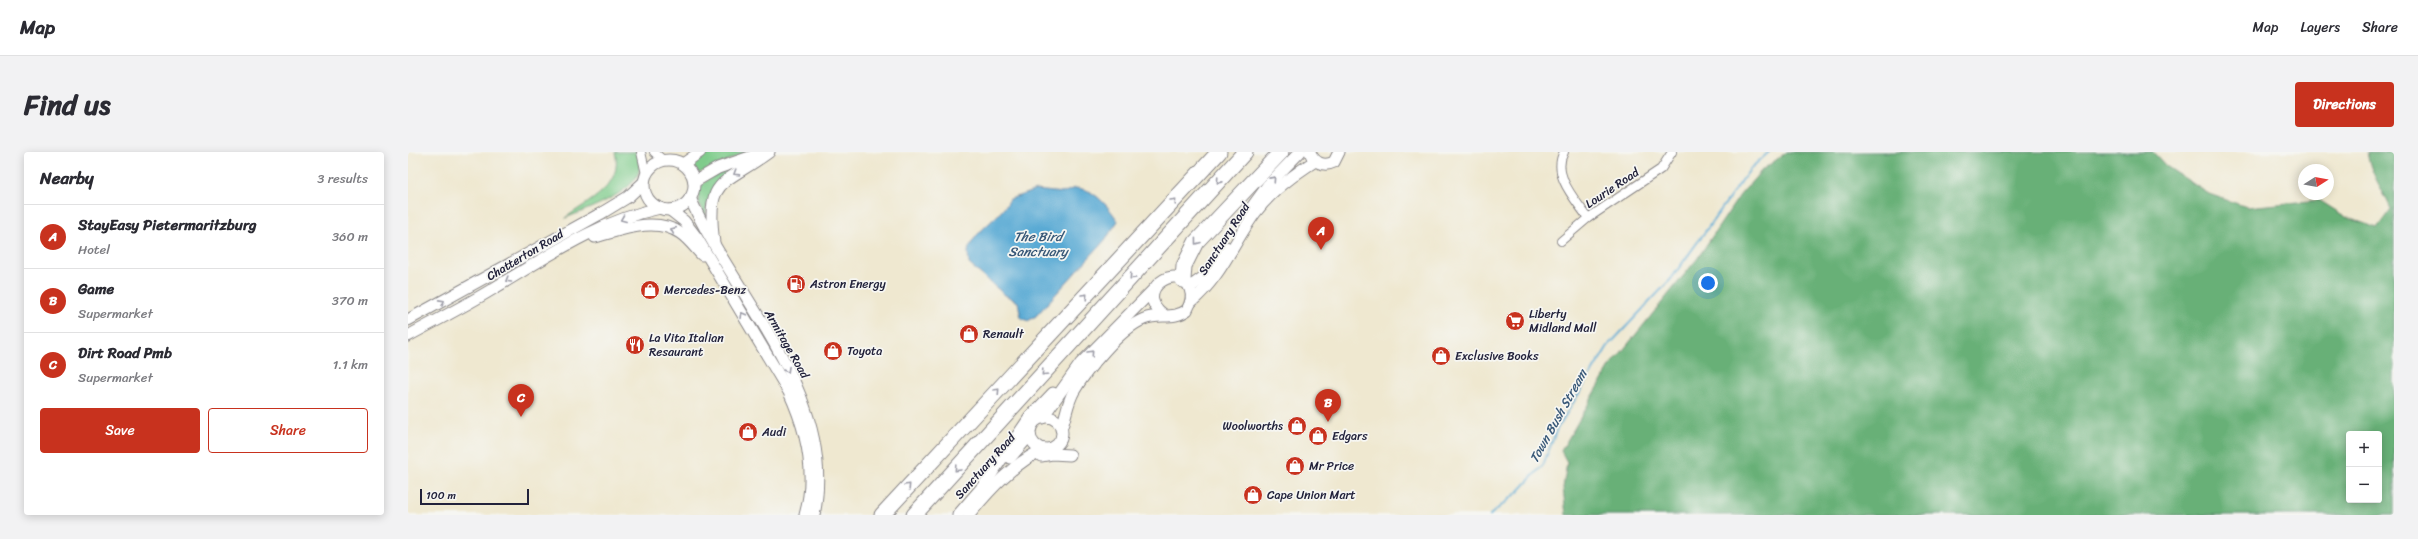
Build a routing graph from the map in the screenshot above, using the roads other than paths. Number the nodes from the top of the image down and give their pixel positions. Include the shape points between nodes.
1 (641, 152) edge
2 (654, 152) edge
3 (700, 152) edge
4 (766, 152) edge
5 (769, 152) edge
6 (1219, 152) edge
7 (1246, 152) edge
8 (1281, 152) edge
9 (1300, 152) edge
10 (1340, 152) edge
11 (1564, 152) edge
12 (1672, 152) edge
13 (1313, 156) edge
14 (663, 160) junction
15 (683, 164) junction
16 (645, 178) junction
17 (694, 182) junction
18 (690, 198) junction
19 (665, 209) junction
20 (1588, 218) junction
21 (1560, 241) dead end
22 (568, 244) junction
23 (715, 249) junction
24 (713, 265) junction
25 (1186, 284) junction
26 (1154, 289) junction
27 (1191, 302) junction
28 (1163, 314) junction
29 (408, 320) edge
30 (408, 336) edge
31 (1075, 371) junction
32 (1042, 418) junction
33 (1061, 429) junction
34 (1030, 435) junction
35 (1044, 449) junction
36 (1070, 455) dead end
37 (1010, 472) junction
38 (986, 482) junction
39 (805, 515) edge
40 (814, 515) edge
41 (882, 515) edge
42 (914, 515) edge
43 (958, 515) edge
44 (969, 515) edge

1 - 16 street
2 - 14 street
3 - 15 street
4 - 17 street via 718,168
5 -> 23 street via 728,178 718,189 711,211
41 -> 6 highway
7 -> 42 highway
8 -> 25 highway via 1196,242 1184,266
25 -> 9 street, Sanctuary Road via 1205,276 1268,185
10 - 13 street via 1331,163 1321,164
11 - 20 street via 1559,164 1561,175
12 - 20 street, Lourie Road via 1661,169
13 - 27 street, Sanctuary Road via 1264,202 1209,286
14 - 15 street
14 - 16 street via 653,165
15 - 17 street
16 - 19 street via 649,201
29 -> 16 street, Chatterton Road via 600,214 628,197
17 - 18 street
18 - 19 street via 681,206
18 - 23 street, Armitage Road
19 -> 22 street, Chatterton Road via 628,217
19 - 24 street, Armitage Road via 689,226
20 - 21 street, Lourie Road
24 -> 22 street via 680,233 664,226 636,226
22 -> 30 street, Chatterton Road via 494,289
23 -> 40 street, Armitage Road via 769,336 806,409 818,466
39 -> 24 street, Armitage Road via 810,472 809,453 799,413
25 - 26 street via 1175,277 1166,278
25 - 27 street
26 - 28 street via 1153,301
31 -> 26 street
27 - 28 street via 1182,314
28 - 33 street via 1138,322 1086,372 1074,392
31 - 32 street
31 - 38 street via 1030,417
32 - 33 street via 1054,420
32 - 34 street via 1034,422
33 - 35 street via 1059,441
34 - 35 street via 1033,443
34 - 38 street, Sanctuary Road
35 - 37 street, Sanctuary Road via 1032,454
36 - 37 street via 1044,455
37 - 44 street, Sanctuary Road
38 - 43 street, Sanctuary Road

